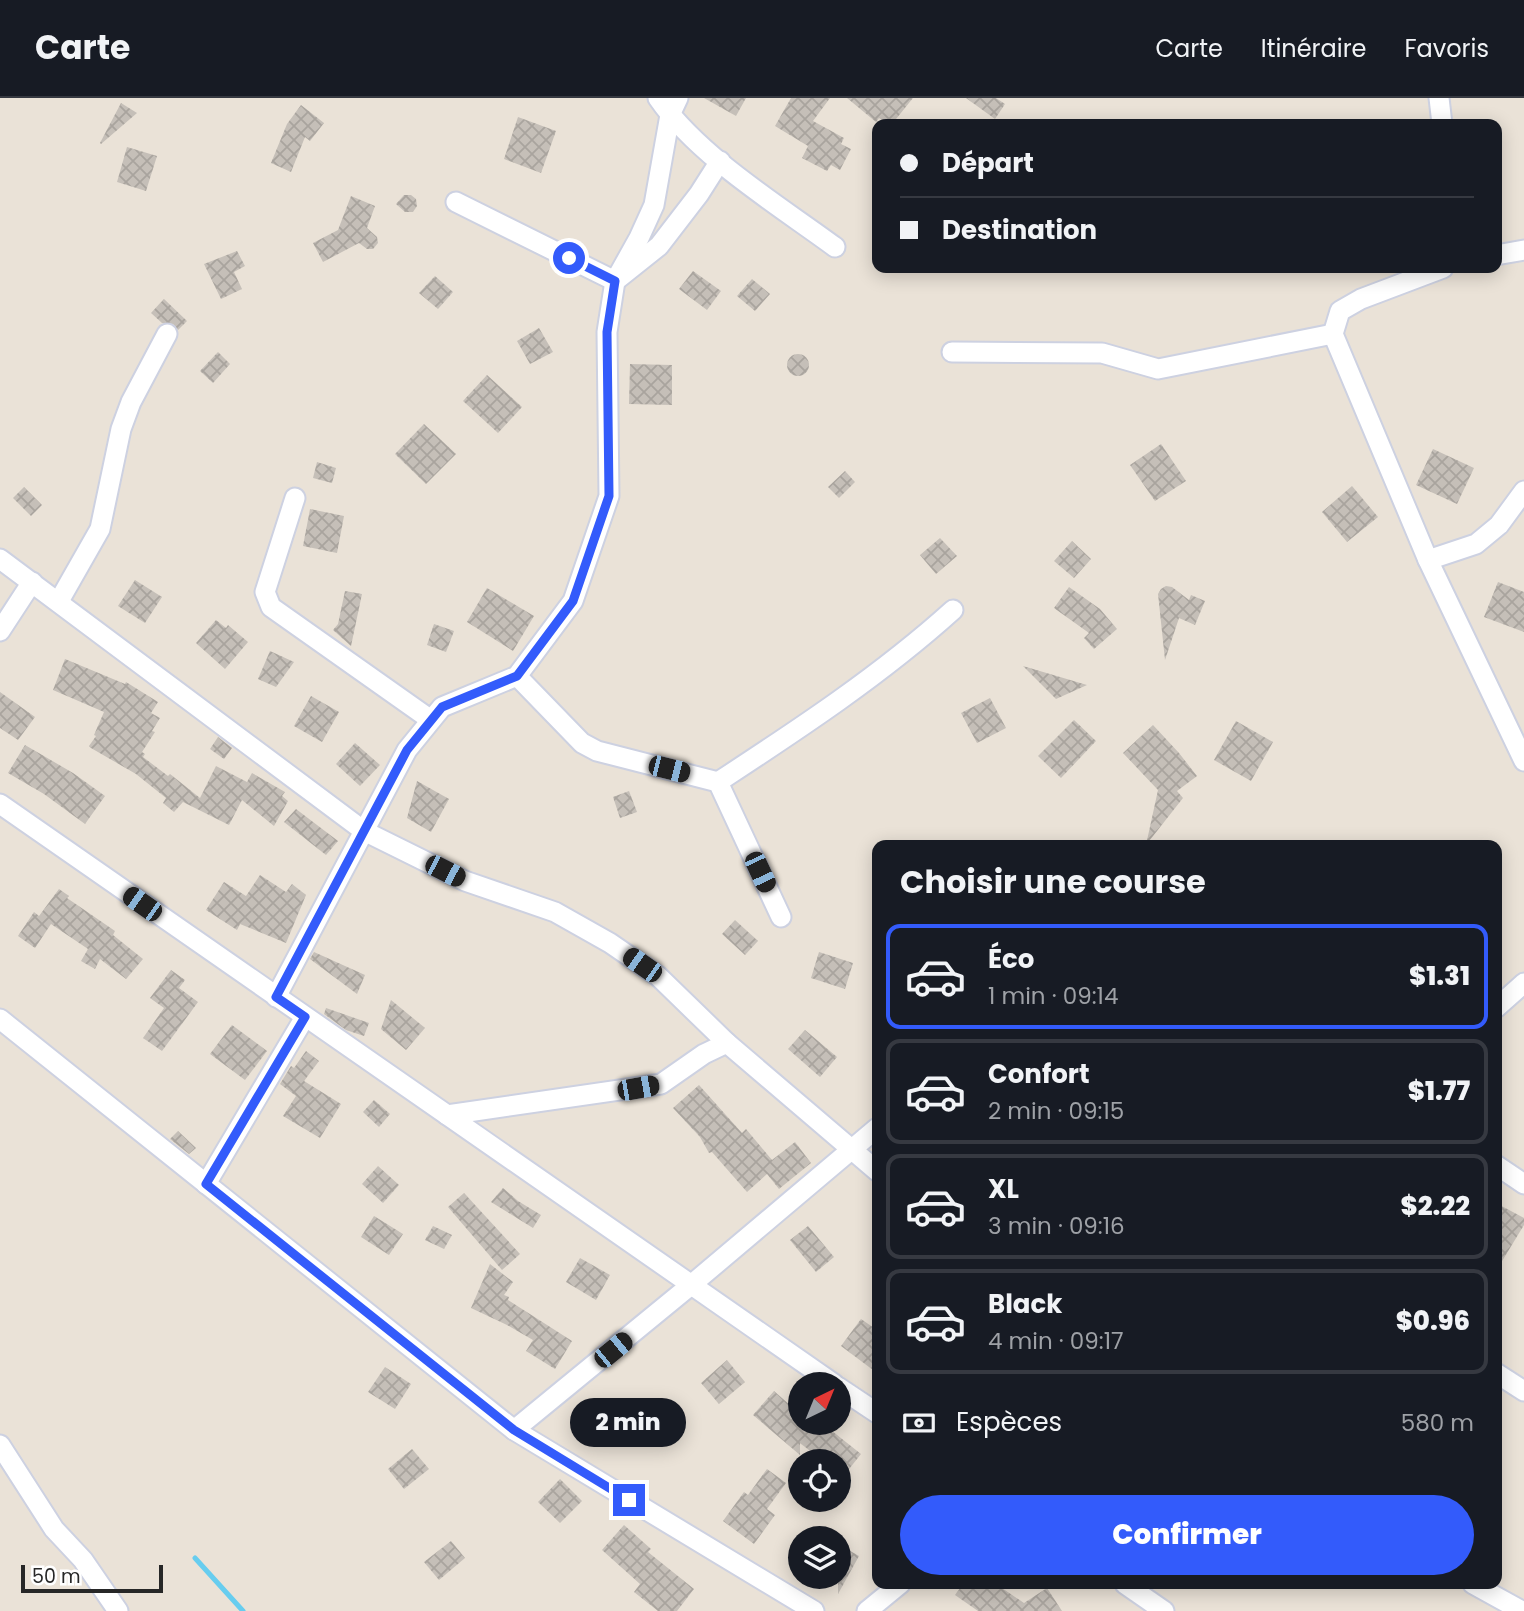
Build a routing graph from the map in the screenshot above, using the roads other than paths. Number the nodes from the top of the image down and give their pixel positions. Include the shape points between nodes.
1 (658, 98) edge
2 (1439, 98) edge
3 (674, 106) edge
4 (1441, 119) edge
5 (720, 161) junction
6 (456, 202) dead end
7 (835, 247) dead end
8 (1524, 250) edge
9 (1502, 254) edge
10 (1430, 273) edge
11 (615, 281) junction
12 (167, 334) dead end
13 (1333, 334) junction
14 (952, 352) dead end
15 (1524, 491) edge
16 (295, 498) dead end
17 (0, 559) edge
18 (1428, 560) junction
19 (32, 582) junction
20 (59, 601) junction
21 (953, 610) dead end
22 (0, 631) edge
23 (517, 676) junction
24 (431, 720) junction
25 (1524, 761) edge
26 (718, 782) junction
27 (0, 804) edge
28 (364, 831) junction
29 (781, 917) dead end
30 (1524, 982) edge
31 (276, 997) junction
32 (1502, 1002) edge
33 (305, 1017) junction
34 (0, 1019) edge
35 (727, 1043) junction
36 (447, 1115) junction
37 (872, 1132) edge
38 (851, 1147) junction
39 (872, 1166) edge
40 (1502, 1169) edge
41 (206, 1184) junction
42 (1524, 1184) edge
43 (691, 1285) junction
44 (816, 1372) edge
45 (1502, 1377) edge
46 (1524, 1391) edge
47 (851, 1396) edge
48 (872, 1410) edge
49 (514, 1430) junction
50 (0, 1444) edge
51 (894, 1589) edge
52 (1132, 1589) edge
53 (1482, 1589) edge
54 (118, 1611) edge
55 (814, 1611) edge
56 (867, 1611) edge
57 (1164, 1611) edge
58 (1522, 1611) edge

1 - 3 street
2 - 4 street
3 - 5 street
3 - 11 street via 653,205
5 - 7 street
5 - 11 street via 659,246
6 - 11 street
8 - 9 street
10 - 13 street via 1340,311
11 - 23 street via 607,332 609,496 573,601
12 - 20 street via 121,429 100,529
13 - 14 street via 1158,369 1102,353
13 - 18 street
15 - 18 street via 1499,525 1476,544
16 - 24 street via 265,592 271,607
17 - 19 street
18 - 25 street
19 - 20 street
19 - 22 street
20 - 28 street
21 - 26 street via 810,722
23 - 24 street via 442,707
23 - 26 street via 582,743 597,751
24 - 28 street via 407,750
26 - 29 street
27 - 31 street
28 - 31 street
28 - 35 street via 465,881 555,912 610,943 658,976
30 - 32 street
31 - 33 street
33 - 36 street
33 - 41 street
34 - 41 street
35 - 36 street via 661,1084
35 - 38 street
36 - 43 street
37 - 38 street
38 - 39 street
38 - 43 street
40 - 42 street
41 - 49 street
43 - 44 street
43 - 49 street
45 - 46 street
47 - 48 street
49 - 55 street
50 - 54 street via 46,1517
51 - 56 street
52 - 57 street
53 - 58 street

